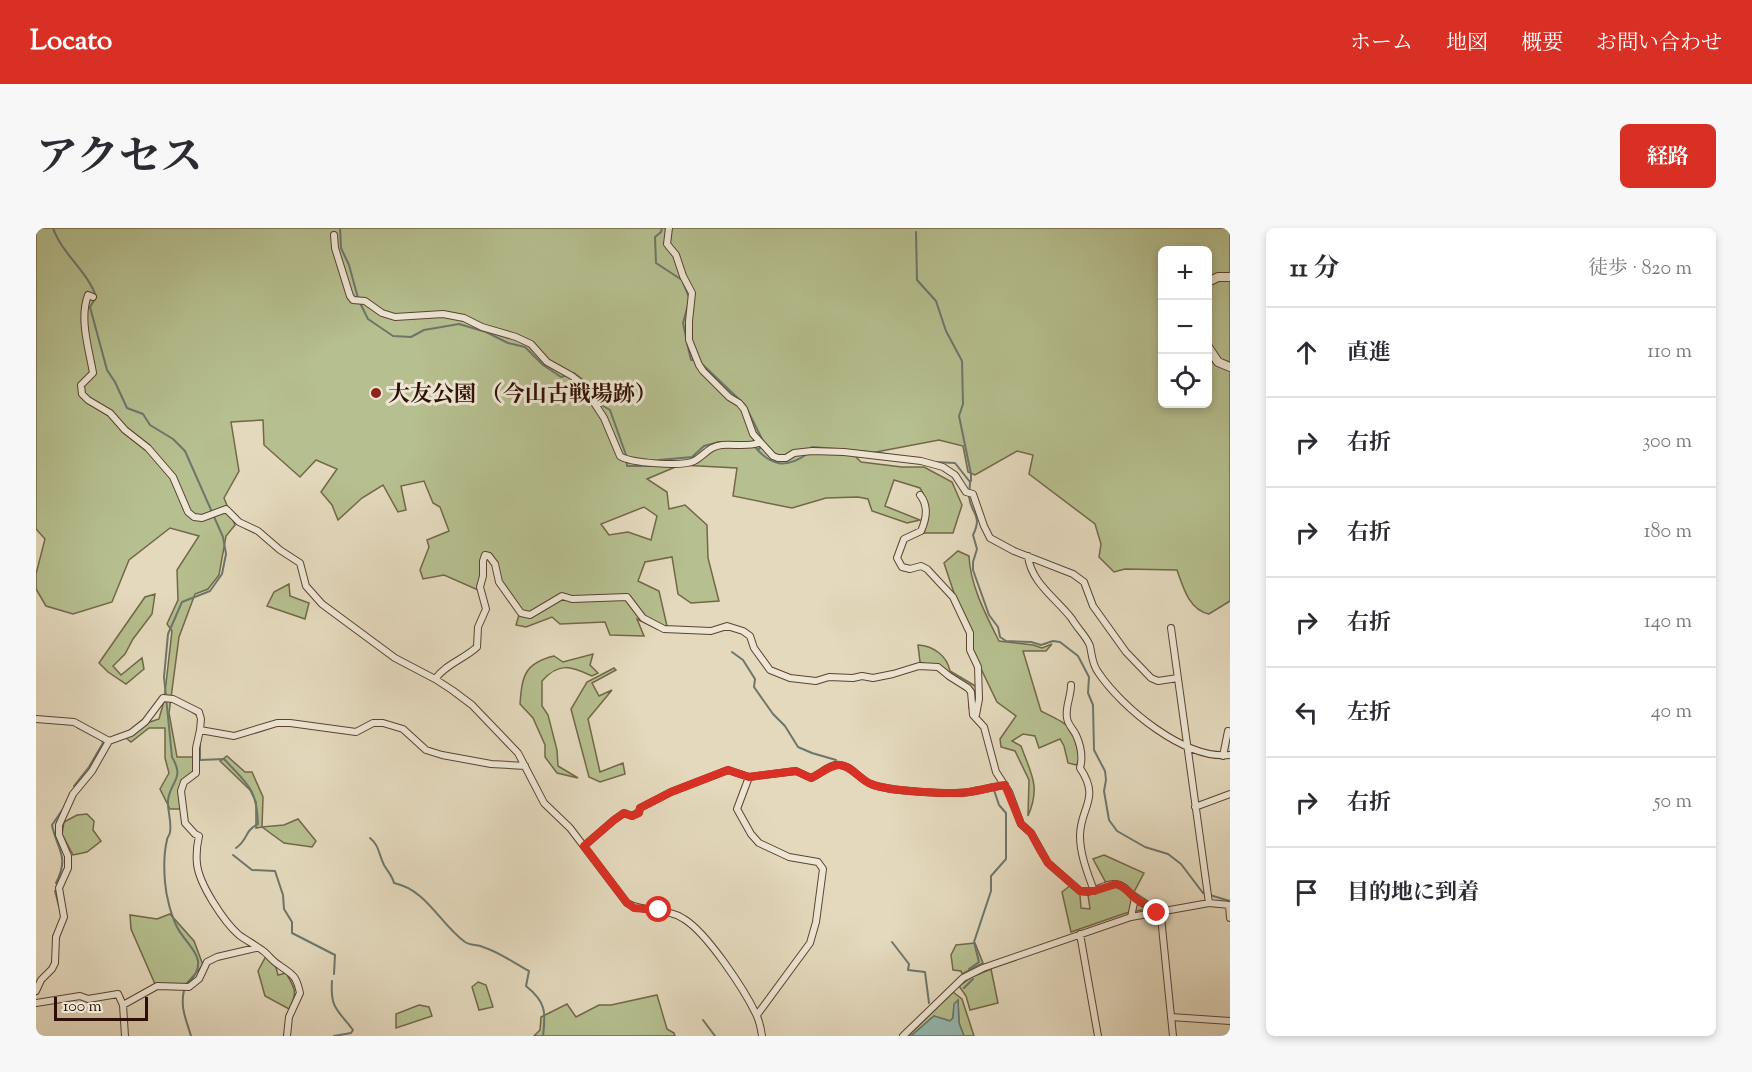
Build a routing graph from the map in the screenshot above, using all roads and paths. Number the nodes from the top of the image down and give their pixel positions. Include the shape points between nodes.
1 (669, 228) edge
2 (334, 235) dead end
3 (1230, 277) edge
4 (1212, 280) edge
5 (93, 297) dead end
6 (1212, 353) edge
7 (1230, 367) edge
8 (761, 445) junction
9 (920, 495) dead end
10 (1028, 556) junction
11 (1171, 628) dead end
12 (1178, 678) junction
13 (435, 679) junction
14 (1071, 685) dead end
15 (976, 716) junction
16 (36, 719) edge
17 (200, 730) junction
18 (1228, 731) dead end
19 (109, 741) junction
20 (1187, 748) junction
21 (1226, 755) edge
22 (525, 766) junction
23 (749, 777) junction
24 (1005, 785) junction
25 (1230, 794) edge
26 (1195, 807) junction
27 (584, 846) junction
28 (1094, 891) junction
29 (1135, 898) junction
30 (1209, 901) junction
31 (1230, 905) edge
32 (1157, 913) junction
33 (1131, 918) junction
34 (1230, 918) edge
35 (1080, 934) junction
36 (256, 948) junction
37 (36, 992) edge
38 (36, 1003) edge
39 (123, 1005) junction
40 (757, 1015) junction
41 (1171, 1017) junction
42 (1230, 1021) edge
43 (124, 1036) edge
44 (287, 1036) edge
45 (762, 1036) edge
46 (903, 1036) edge
47 (1098, 1036) edge
48 (1173, 1036) edge

1 - 8 street via 667,244 676,255 692,293 689,340 695,357 703,371 744,409
2 - 8 street via 334,248 353,300 395,317 442,314 464,318 531,344 547,362 582,384 627,459 657,464 693,461 722,445
3 - 4 street
5 - 13 street via 88,295 86,300 85,326 93,373 81,385 82,394 110,413 148,448 173,477 194,517 207,517 226,509 300,563 306,586 322,604 395,658
6 - 7 street via 1218,362
8 - 10 street via 778,458 812,451 874,455 943,467 955,475 966,492 973,494 990,538
9 - 15 street via 926,520 921,531 904,538 897,558 902,567 927,569 953,597 970,633 970,650 978,667
10 - 12 street via 1084,582 1093,606 1126,652 1151,678
10 - 20 street via 1030,567 1087,640 1096,671 1155,729
11 - 12 street
12 - 20 street
13 - 15 street via 477,647 478,627 486,609 480,587 485,555 495,564 500,582 525,615 562,596 627,597 643,618 664,628 704,632 727,626 743,631 770,670 790,678 873,678 919,666 938,667 968,688
13 - 22 street via 472,705 518,753
14 - 28 street via 1068,722 1076,735 1082,759 1080,768 1089,782 1080,839
15 - 24 street via 984,727 996,772
16 - 19 street via 74,722
17 - 19 street via 199,712 166,698 131,733
17 - 22 street via 234,736 290,723 356,732 373,723 383,723 403,729 426,750 442,755
17 - 36 street via 196,773 184,782 181,791 185,823 199,836 197,864 212,900 226,923
18 - 21 street
19 - 37 street via 58,825 68,856 68,868 59,888 64,917 56,937 55,963
20 - 21 street
20 - 26 street
22 - 27 street via 544,802
23 - 24 street via 796,771 811,778 840,764 870,784 921,792 967,793
23 - 27 street via 728,770 671,792 640,808 639,813 624,813
23 - 40 street via 737,809 751,834 759,843 789,857 818,862 824,869 810,943
24 - 28 street via 1021,824 1031,833 1048,863 1080,891
25 - 26 street
26 - 30 street
27 - 40 street via 627,903 634,908 673,914 699,932
28 - 29 street via 1116,884
29 - 32 street
29 - 33 street
30 - 31 street
30 - 32 street
31 - 34 street
32 - 33 street
32 - 41 street via 1161,917
33 - 35 street
35 - 46 street via 963,978
35 - 47 street
36 - 39 street via 207,962 199,980 186,987 157,986
36 - 44 street via 293,974 298,986 300,993 289,1017
38 - 39 street via 118,994
39 - 43 street
40 - 45 street
41 - 42 street
41 - 48 street

